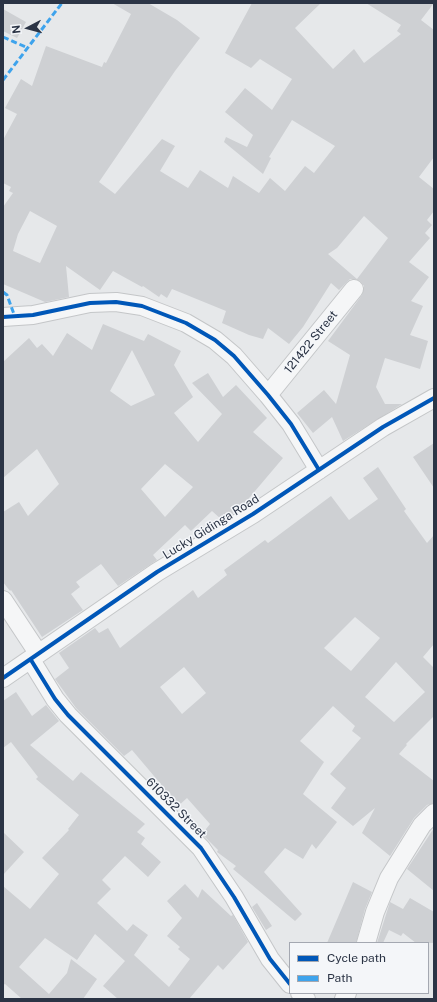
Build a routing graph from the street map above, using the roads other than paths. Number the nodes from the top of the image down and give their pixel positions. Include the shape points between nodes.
1 (354, 289) dead end
2 (3, 316) edge
3 (268, 395) junction
4 (434, 398) edge
5 (319, 470) junction
6 (3, 600) edge
7 (34, 657) junction
8 (3, 678) edge
9 (434, 813) edge
10 (366, 942) edge
11 (289, 983) edge

1 - 3 street, 121422 Street
2 - 3 street via 33,315 90,303 116,302 142,306 180,320 215,340 234,356
3 - 5 street via 292,424
4 - 5 street, Lucky Gidinga Road
5 - 7 street, Lucky Gidinga Road via 253,514 157,572
6 - 7 street, 610332 Street
7 - 8 street, Lucky Gidinga Road
7 - 11 street, 610332 Street via 55,698 68,715 201,848 234,897 270,959
9 - 10 street via 422,825 389,878

